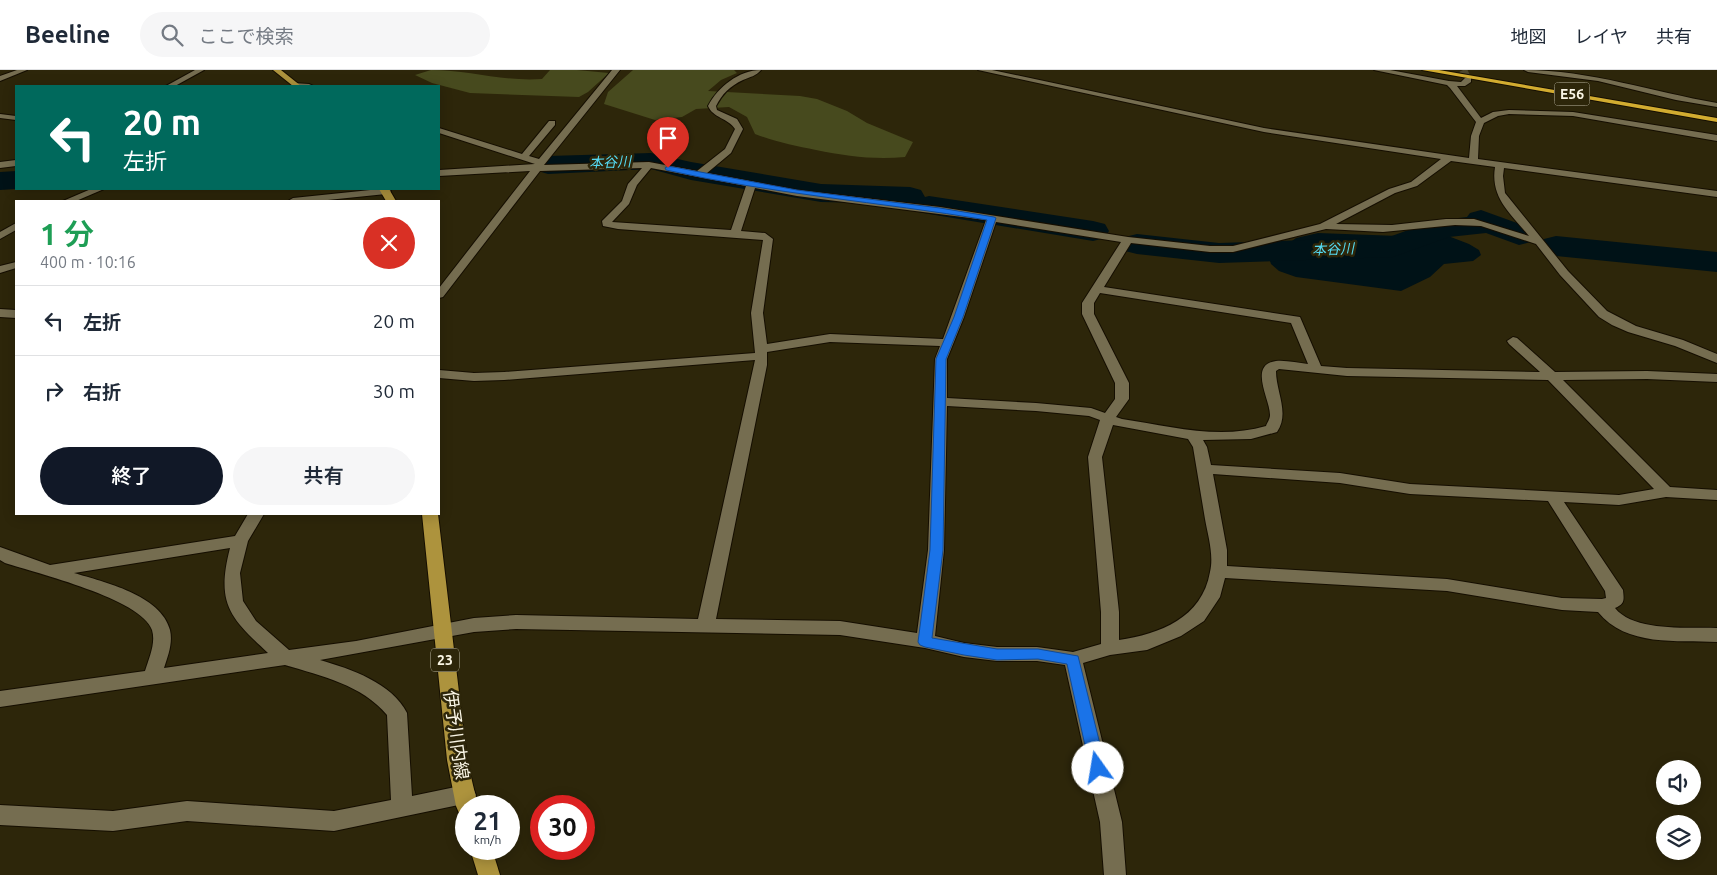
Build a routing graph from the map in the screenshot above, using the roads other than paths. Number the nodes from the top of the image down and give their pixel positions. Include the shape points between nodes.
1 (23, 70) edge
2 (200, 70) edge
3 (277, 70) edge
4 (616, 70) edge
5 (757, 70) edge
6 (982, 70) edge
7 (1378, 70) edge
8 (1426, 70) edge
9 (1468, 70) edge
10 (1528, 70) edge
11 (0, 79) edge
12 (1468, 80) dead end
13 (1448, 83) junction
14 (172, 85) edge
15 (295, 85) edge
16 (1717, 105) edge
17 (1717, 111) edge
18 (0, 116) edge
19 (15, 118) edge
20 (1717, 120) edge
21 (1480, 122) junction
22 (552, 123) dead end
23 (440, 130) edge
24 (1717, 138) edge
25 (524, 157) junction
26 (1449, 158) junction
27 (1473, 161) junction
28 (15, 163) edge
29 (1500, 164) junction
30 (0, 165) edge
31 (540, 165) junction
32 (649, 165) junction
33 (440, 173) edge
34 (698, 175) junction
35 (752, 183) junction
36 (96, 190) edge
37 (385, 190) edge
38 (1717, 194) edge
39 (71, 200) edge
40 (301, 200) edge
41 (992, 218) junction
42 (1324, 226) junction
43 (15, 227) edge
44 (735, 234) junction
45 (0, 236) edge
46 (1128, 240) junction
47 (1540, 242) junction
48 (15, 265) edge
49 (0, 270) edge
50 (1097, 289) junction
51 (440, 294) edge
52 (0, 313) edge
53 (15, 314) edge
54 (1513, 341) dead end
55 (946, 343) junction
56 (761, 352) junction
57 (1717, 359) edge
58 (1316, 369) junction
59 (440, 374) edge
60 (1552, 376) junction
61 (1717, 378) edge
62 (939, 402) junction
63 (1108, 418) junction
64 (1193, 436) junction
65 (1204, 469) junction
66 (1666, 492) junction
67 (1717, 496) edge
68 (1553, 497) junction
69 (255, 515) edge
70 (430, 515) edge
71 (240, 541) junction
72 (0, 553) edge
73 (50, 571) junction
74 (1219, 572) junction
75 (1603, 606) junction
76 (706, 625) junction
77 (442, 633) junction
78 (1717, 636) edge
79 (925, 642) junction
80 (1110, 648) junction
81 (285, 658) junction
82 (1073, 660) junction
83 (152, 677) junction
84 (0, 699) edge
85 (465, 795) edge
86 (455, 802) edge
87 (402, 808) junction
88 (0, 815) edge
89 (484, 860) edge
90 (489, 875) edge
91 (1115, 875) edge

1 - 11 street
2 - 14 street
3 - 15 main road
4 - 31 street
5 - 34 street via 730,82 718,93 712,106 714,110 734,121 738,130 735,142 721,160
6 - 26 street via 1264,130
7 - 13 street
8 - 20 highway, E56
9 - 17 highway, E56
10 - 16 street via 1598,79
12 - 13 street via 1462,84
13 - 21 street via 1455,86
18 - 19 street
21 - 24 street via 1509,112 1573,114
21 - 27 street
22 - 25 street
23 - 25 street
25 - 31 street
26 - 27 street
26 - 42 street via 1414,184 1392,191
27 - 29 street
28 - 30 street
29 - 38 street
29 - 47 street via 1500,192
31 - 32 street
31 - 33 street
31 - 51 street
32 - 34 street
32 - 44 street via 633,184 626,202 607,224
34 - 35 street
35 - 41 street via 797,193
35 - 44 street
36 - 39 street
37 - 40 street
41 - 46 street
41 - 55 street
42 - 46 street via 1233,249
42 - 47 street via 1401,228 1439,222 1475,222
43 - 45 street
44 - 56 street via 765,236 768,239 757,313
46 - 50 street
47 - 57 street via 1603,314 1616,322
48 - 49 street
50 - 58 street via 1296,320
50 - 63 street via 1088,303 1088,314 1124,392
52 - 53 street
54 - 60 street
55 - 56 street via 830,338
55 - 62 street via 941,359
56 - 59 street via 504,376
56 - 76 street via 761,365
58 - 60 street
58 - 64 street via 1277,365 1269,369 1276,416 1272,428 1251,435
60 - 61 street via 1646,374
60 - 66 street
62 - 63 street via 1091,412
62 - 79 street via 936,550
63 - 64 street via 1119,423
63 - 80 street via 1095,457 1110,612
64 - 65 street via 1200,448
65 - 68 street via 1340,478 1410,489
65 - 74 street via 1219,550
66 - 67 street
66 - 68 street via 1619,500
68 - 75 street via 1614,590 1615,601
69 - 71 street
70 - 77 main road, 伊予川内線 / 23
71 - 73 street
71 - 81 street via 232,573 234,602 250,626
72 - 73 street
73 - 83 street via 116,592 151,613 162,630 161,649
74 - 75 street via 1446,585 1562,604
74 - 80 street via 1212,597 1198,616 1147,643
75 - 78 street via 1612,617 1639,630
76 - 77 street via 516,622 474,625
76 - 79 street via 840,628
77 - 81 street
77 - 85 main road, 伊予川内線 / 23 via 457,760
79 - 82 street via 964,650 1038,654
80 - 82 street
81 - 83 street
81 - 87 street via 365,685 387,700 398,713
82 - 91 street via 1111,822
83 - 84 street
86 - 87 street
87 - 88 street via 334,821 187,811 113,821
89 - 90 main road

